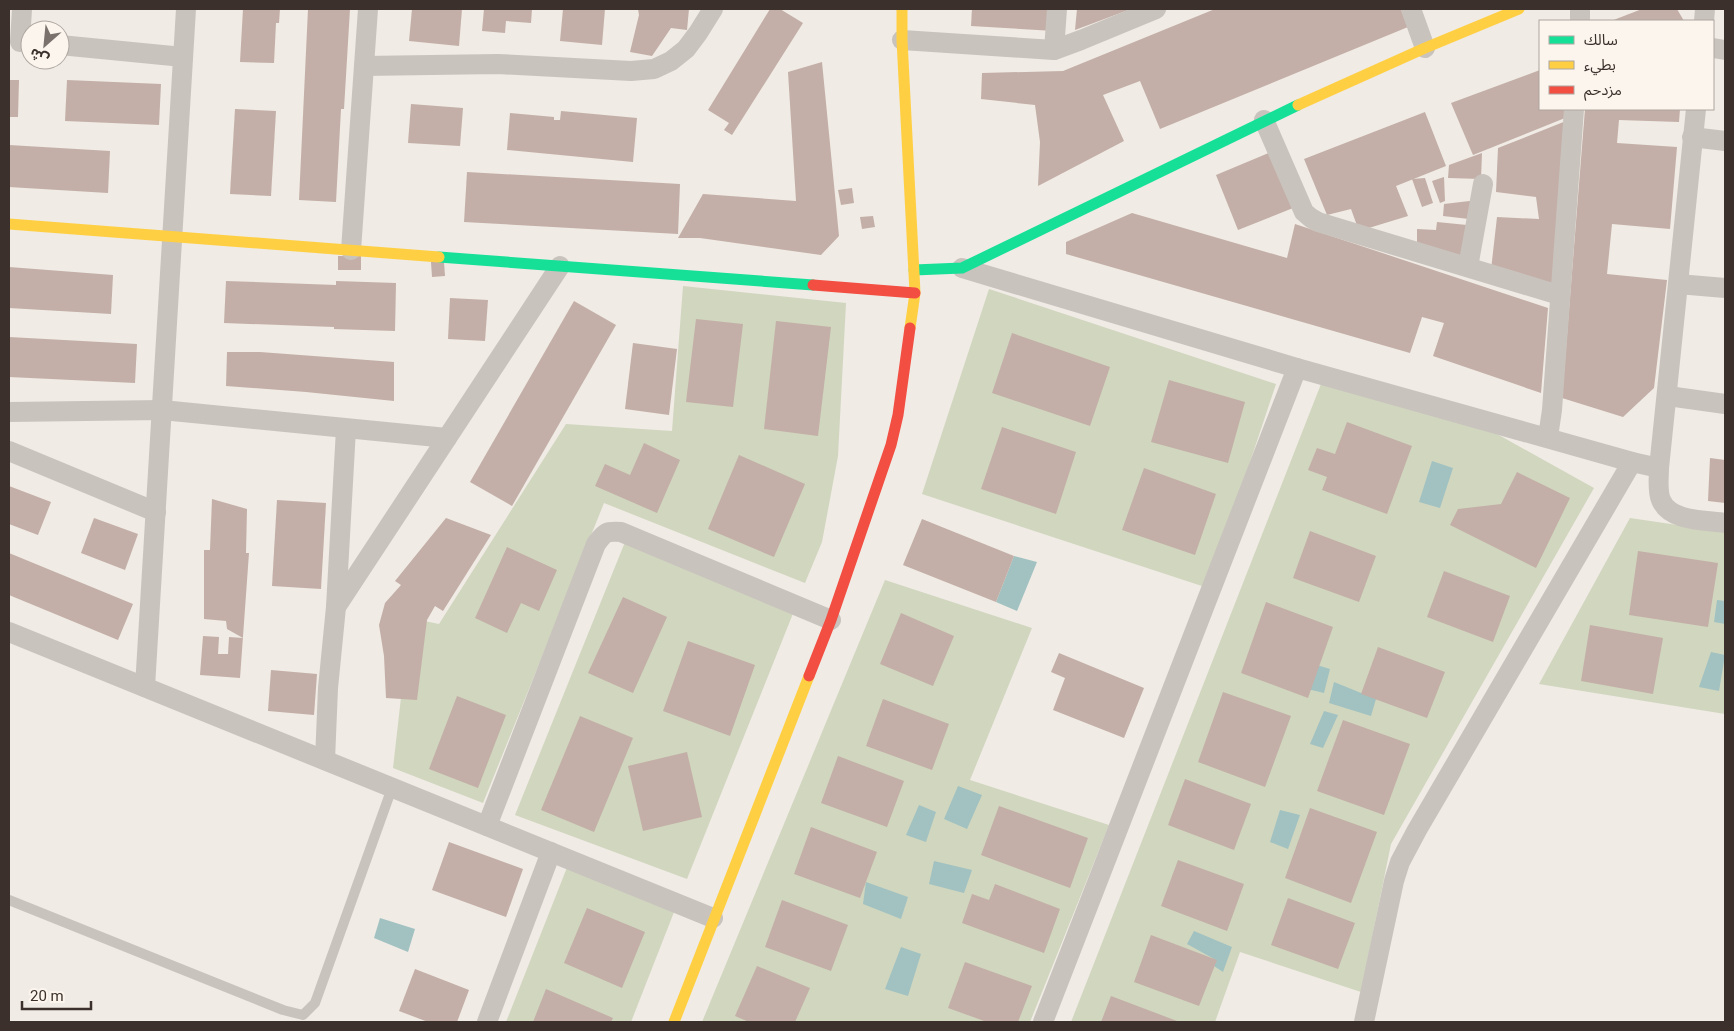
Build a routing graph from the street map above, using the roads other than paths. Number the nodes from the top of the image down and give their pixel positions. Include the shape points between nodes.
1 (186, 9) edge
2 (368, 9) edge
3 (713, 9) edge
4 (902, 9) edge
5 (1058, 9) edge
6 (1156, 9) edge
7 (1410, 9) edge
8 (1519, 9) edge
9 (902, 40) junction
10 (70, 46) edge
11 (1425, 48) junction
12 (1054, 50) junction
13 (183, 56) junction
14 (364, 66) junction
15 (1574, 110) edge
16 (1696, 110) edge
17 (1264, 120) junction
18 (1692, 137) junction
19 (1725, 141) edge
20 (1483, 184) dead end
21 (9, 224) edge
22 (172, 236) junction
23 (351, 250) junction
24 (560, 266) junction
25 (1468, 267) junction
26 (962, 268) junction
27 (914, 270) junction
28 (1678, 284) junction
29 (1725, 288) edge
30 (916, 293) junction
31 (1559, 295) junction
32 (1297, 368) junction
33 (1668, 396) junction
34 (1725, 404) edge
35 (162, 410) junction
36 (9, 412) edge
37 (346, 429) junction
38 (1548, 437) junction
39 (447, 438) junction
40 (9, 451) edge
41 (1632, 462) junction
42 (1660, 468) junction
43 (156, 512) junction
44 (1725, 523) edge
45 (336, 607) junction
46 (832, 620) junction
47 (9, 632) edge
48 (146, 687) junction
49 (325, 760) junction
50 (392, 788) junction
51 (487, 826) junction
52 (551, 852) junction
53 (9, 900) edge
54 (713, 918) junction
55 (487, 1022) edge
56 (674, 1022) edge
57 (1043, 1022) edge
58 (1364, 1022) edge

1 - 13 street
2 - 14 street
3 - 14 street via 686,49 654,69 631,71 498,64
4 - 9 street
5 - 12 street
6 - 12 street
7 - 11 street
8 - 11 street
9 - 12 street
9 - 27 street
10 - 13 street
11 - 17 street
13 - 22 street
14 - 23 street
15 - 31 street
16 - 18 street
17 - 25 street via 1304,212 1310,218
17 - 26 street
18 - 19 street
18 - 28 street
20 - 25 street
21 - 22 street
22 - 23 street
22 - 35 street
23 - 24 street
24 - 30 street
24 - 39 street
25 - 31 street
26 - 27 street
26 - 32 street
27 - 30 street
28 - 29 street
28 - 33 street
30 - 46 street via 891,445
31 - 38 street
32 - 38 street
32 - 57 street
33 - 34 street
33 - 42 street
35 - 36 street
35 - 37 street
35 - 43 street
37 - 39 street
37 - 45 street
38 - 41 street
39 - 45 street
40 - 43 street
41 - 42 street
41 - 58 street via 1400,862
42 - 44 street via 1660,499 1665,507 1687,518
43 - 48 street
45 - 49 street
46 - 51 street via 621,532 609,531 602,535
46 - 54 street
47 - 48 street
48 - 49 street
49 - 50 street
50 - 51 street
50 - 53 lane via 315,1003 303,1016
51 - 52 street
52 - 54 street
52 - 55 street
54 - 56 street

